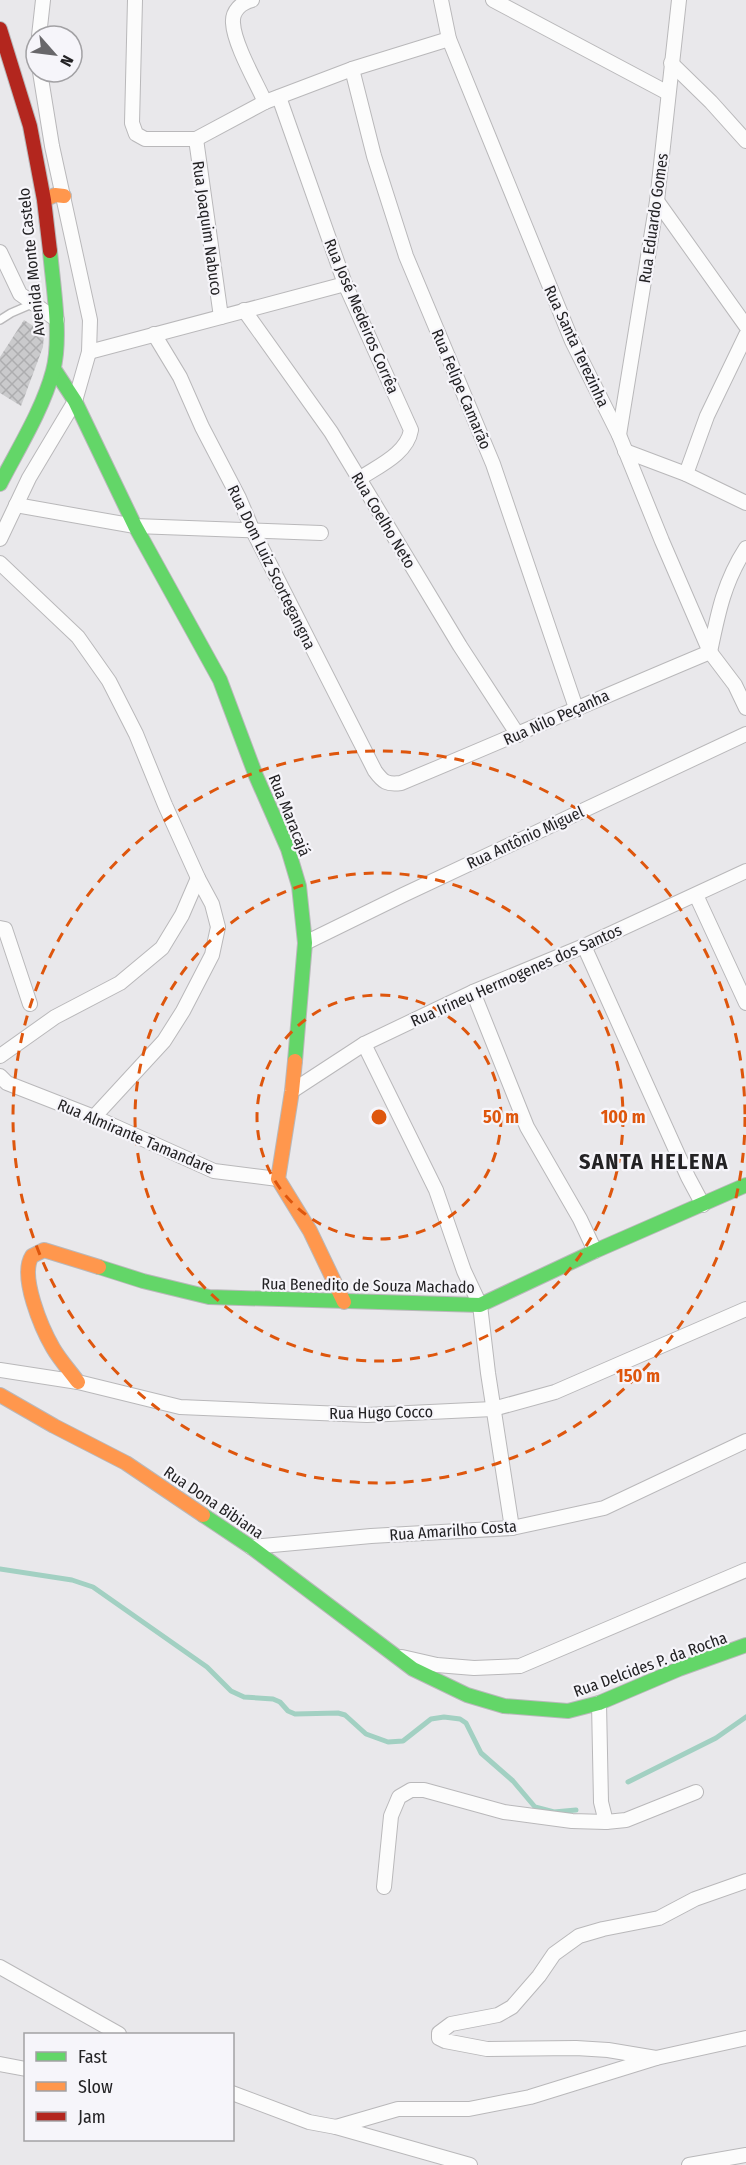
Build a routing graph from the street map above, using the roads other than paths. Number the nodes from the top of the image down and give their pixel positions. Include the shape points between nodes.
1 (43, 0) edge
2 (135, 0) edge
3 (441, 0) edge
4 (493, 0) edge
5 (679, 0) edge
6 (247, 1) edge
7 (40, 24) edge
8 (0, 29) edge
9 (449, 39) junction
10 (671, 63) junction
11 (352, 69) junction
12 (42, 84) edge
13 (668, 93) junction
14 (279, 97) junction
15 (265, 102) junction
16 (195, 140) junction
17 (746, 141) edge
18 (52, 146) junction
19 (43, 196) junction
20 (63, 196) junction
21 (657, 201) junction
22 (0, 252) edge
23 (345, 284) junction
24 (32, 304) junction
25 (244, 310) junction
26 (220, 316) junction
27 (0, 320) edge
28 (57, 320) junction
29 (746, 326) edge
30 (154, 334) junction
31 (746, 335) edge
32 (89, 352) junction
33 (54, 369) junction
34 (75, 401) junction
35 (619, 435) junction
36 (625, 451) junction
37 (686, 474) junction
38 (360, 479) junction
39 (0, 484) edge
40 (746, 502) edge
41 (16, 505) junction
42 (135, 526) junction
43 (253, 531) junction
44 (321, 533) dead end
45 (0, 538) edge
46 (746, 548) edge
47 (0, 563) edge
48 (710, 652) junction
49 (741, 683) edge
50 (576, 708) junction
51 (746, 708) edge
52 (746, 734) edge
53 (518, 735) junction
54 (401, 783) joint
55 (746, 871) edge
56 (198, 878) junction
57 (696, 895) junction
58 (2, 925) edge
59 (305, 943) junction
60 (585, 946) junction
61 (473, 992) junction
62 (746, 1003) edge
63 (30, 1004) dead end
64 (364, 1044) junction
65 (0, 1056) edge
66 (0, 1076) edge
67 (292, 1090) junction
68 (94, 1117) junction
69 (278, 1179) junction
70 (746, 1185) edge
71 (704, 1205) junction
72 (595, 1251) junction
73 (344, 1302) junction
74 (480, 1305) junction
75 (746, 1309) edge
76 (0, 1370) edge
77 (78, 1382) junction
78 (0, 1395) edge
79 (493, 1409) junction
80 (746, 1441) edge
81 (512, 1528) junction
82 (251, 1547) junction
83 (746, 1570) edge
84 (746, 1645) edge
85 (397, 1656) junction
86 (598, 1703) junction
87 (696, 1792) dead end
88 (606, 1822) junction
89 (746, 1881) edge
90 (384, 1887) dead end
91 (0, 1967) edge
92 (117, 2033) edge
93 (746, 2038) edge
94 (656, 2058) junction
95 (0, 2064) edge
96 (24, 2069) edge
97 (234, 2094) edge
98 (336, 2127) junction
99 (746, 2155) edge
100 (470, 2165) edge
101 (689, 2165) edge

1 - 7 street
2 - 16 street via 132,123 136,134 145,139
3 - 9 street, Rua Santa Terezinha
4 - 13 street
5 - 10 street, Rua Eduardo Gomes
6 - 15 street via 235,11 232,22
8 - 19 street, Avenida Monte Castelo via 30,126
9 - 11 street
9 - 35 street, Rua Santa Terezinha via 572,341
10 - 13 street, Rua Eduardo Gomes
10 - 17 street
11 - 14 street
11 - 50 street, Rua Felipe Camarão via 374,156 406,256 493,464
12 - 18 street
13 - 21 street, Rua Eduardo Gomes
14 - 15 street
14 - 23 street, Rua José Medeiros Corrêa
15 - 16 street
16 - 26 street, Rua Joaquim Nabuco
18 - 19 street
18 - 20 street
19 - 20 street
19 - 28 street, Avenida Monte Castelo
20 - 32 street via 90,320
21 - 29 street
21 - 35 street, Rua Eduardo Gomes
22 - 24 street via 20,294
23 - 25 street, Rua Joaquim Nabuco
23 - 38 street, Rua José Medeiros Corrêa via 411,430 402,450
24 - 27 lane
24 - 28 street
25 - 26 street, Rua Joaquim Nabuco
25 - 38 street, Rua Coelho Neto
26 - 30 street, Rua Joaquim Nabuco
28 - 33 street, Avenida Monte Castelo
30 - 32 street, Rua Joaquim Nabuco
30 - 43 street, Rua Dom Luiz Scortegangna via 180,377
31 - 37 street via 707,416
32 - 34 street
33 - 34 street, Rua Maracajá
33 - 39 street, Avenida Monte Castelo
34 - 41 street
34 - 42 street, Rua Maracajá
35 - 36 street, Rua Santa Terezinha
36 - 37 street
36 - 48 street, Rua Santa Terezinha
37 - 40 street
38 - 53 street, Rua Coelho Neto
41 - 42 street
41 - 45 street
42 - 43 street
42 - 59 street, Rua Maracajá via 220,680 288,849 299,886
43 - 44 street
43 - 54 street, Rua Dom Luiz Scortegangna via 375,771 389,785
46 - 48 street via 733,568 720,603
47 - 56 street via 78,637 109,681
48 - 49 street, Rua Santa Terezinha
48 - 50 street, Rua Nilo Peçanha
49 - 51 street, Rua Santa Terezinha
50 - 53 street, Rua Nilo Peçanha
52 - 59 street, Rua Antônio Miguel
53 - 54 street, Rua Nilo Peçanha
55 - 57 street, Rua Irineu Hermogenes dos Santos
56 - 65 street via 162,948 120,983 55,1017
56 - 68 street via 212,904 218,927 212,955 164,1041
57 - 60 street, Rua Irineu Hermogenes dos Santos
57 - 62 street
58 - 63 street
59 - 67 street, Rua Maracajá
60 - 61 street, Rua Irineu Hermogenes dos Santos
60 - 71 street
61 - 64 street, Rua Irineu Hermogenes dos Santos
61 - 72 street via 527,1127
64 - 67 street, Rua Irineu Hermogenes dos Santos
64 - 74 street via 436,1190
66 - 68 street, Rua Almirante Tamandare via 7,1083
67 - 69 street, Rua Maracajá
68 - 69 street, Rua Almirante Tamandare via 214,1171
69 - 73 street via 310,1231
70 - 71 street, Rua Benedito de Souza Machado
71 - 72 street, Rua Benedito de Souza Machado
72 - 74 street, Rua Benedito de Souza Machado
73 - 74 street, Rua Benedito de Souza Machado
73 - 77 street, Rua Benedito de Souza Machado via 209,1297 44,1250 34,1253 27,1267 34,1302 51,1345
74 - 79 street
75 - 79 street, Rua Hugo Cocco via 555,1392
76 - 77 street, Rua Hugo Cocco
77 - 79 street, Rua Hugo Cocco via 180,1407 367,1415
78 - 82 street, Rua Dona Bibiana via 126,1463
79 - 81 street
80 - 81 street, Rua Amarilho Costa via 604,1508
81 - 82 street, Rua Amarilho Costa
82 - 85 street, Rua Dona Bibiana
83 - 85 street via 520,1666 437,1665
84 - 86 street, Rua Delcides P. da Rocha
85 - 86 street, Rua Delcides P. da Rocha via 413,1669 467,1695 504,1706 568,1711
86 - 88 street via 601,1802
87 - 88 street via 626,1820
88 - 90 street via 504,1812 411,1790 399,1797 391,1816
89 - 94 street via 695,1899 659,1918 579,1936 555,1954 512,2007 498,2015 451,2024 439,2033 445,2041 487,2049 597,2049
91 - 92 street
93 - 94 street
94 - 98 street via 530,2097 469,2109 398,2109
95 - 96 street
97 - 98 street via 309,2122
98 - 100 street
99 - 101 street

